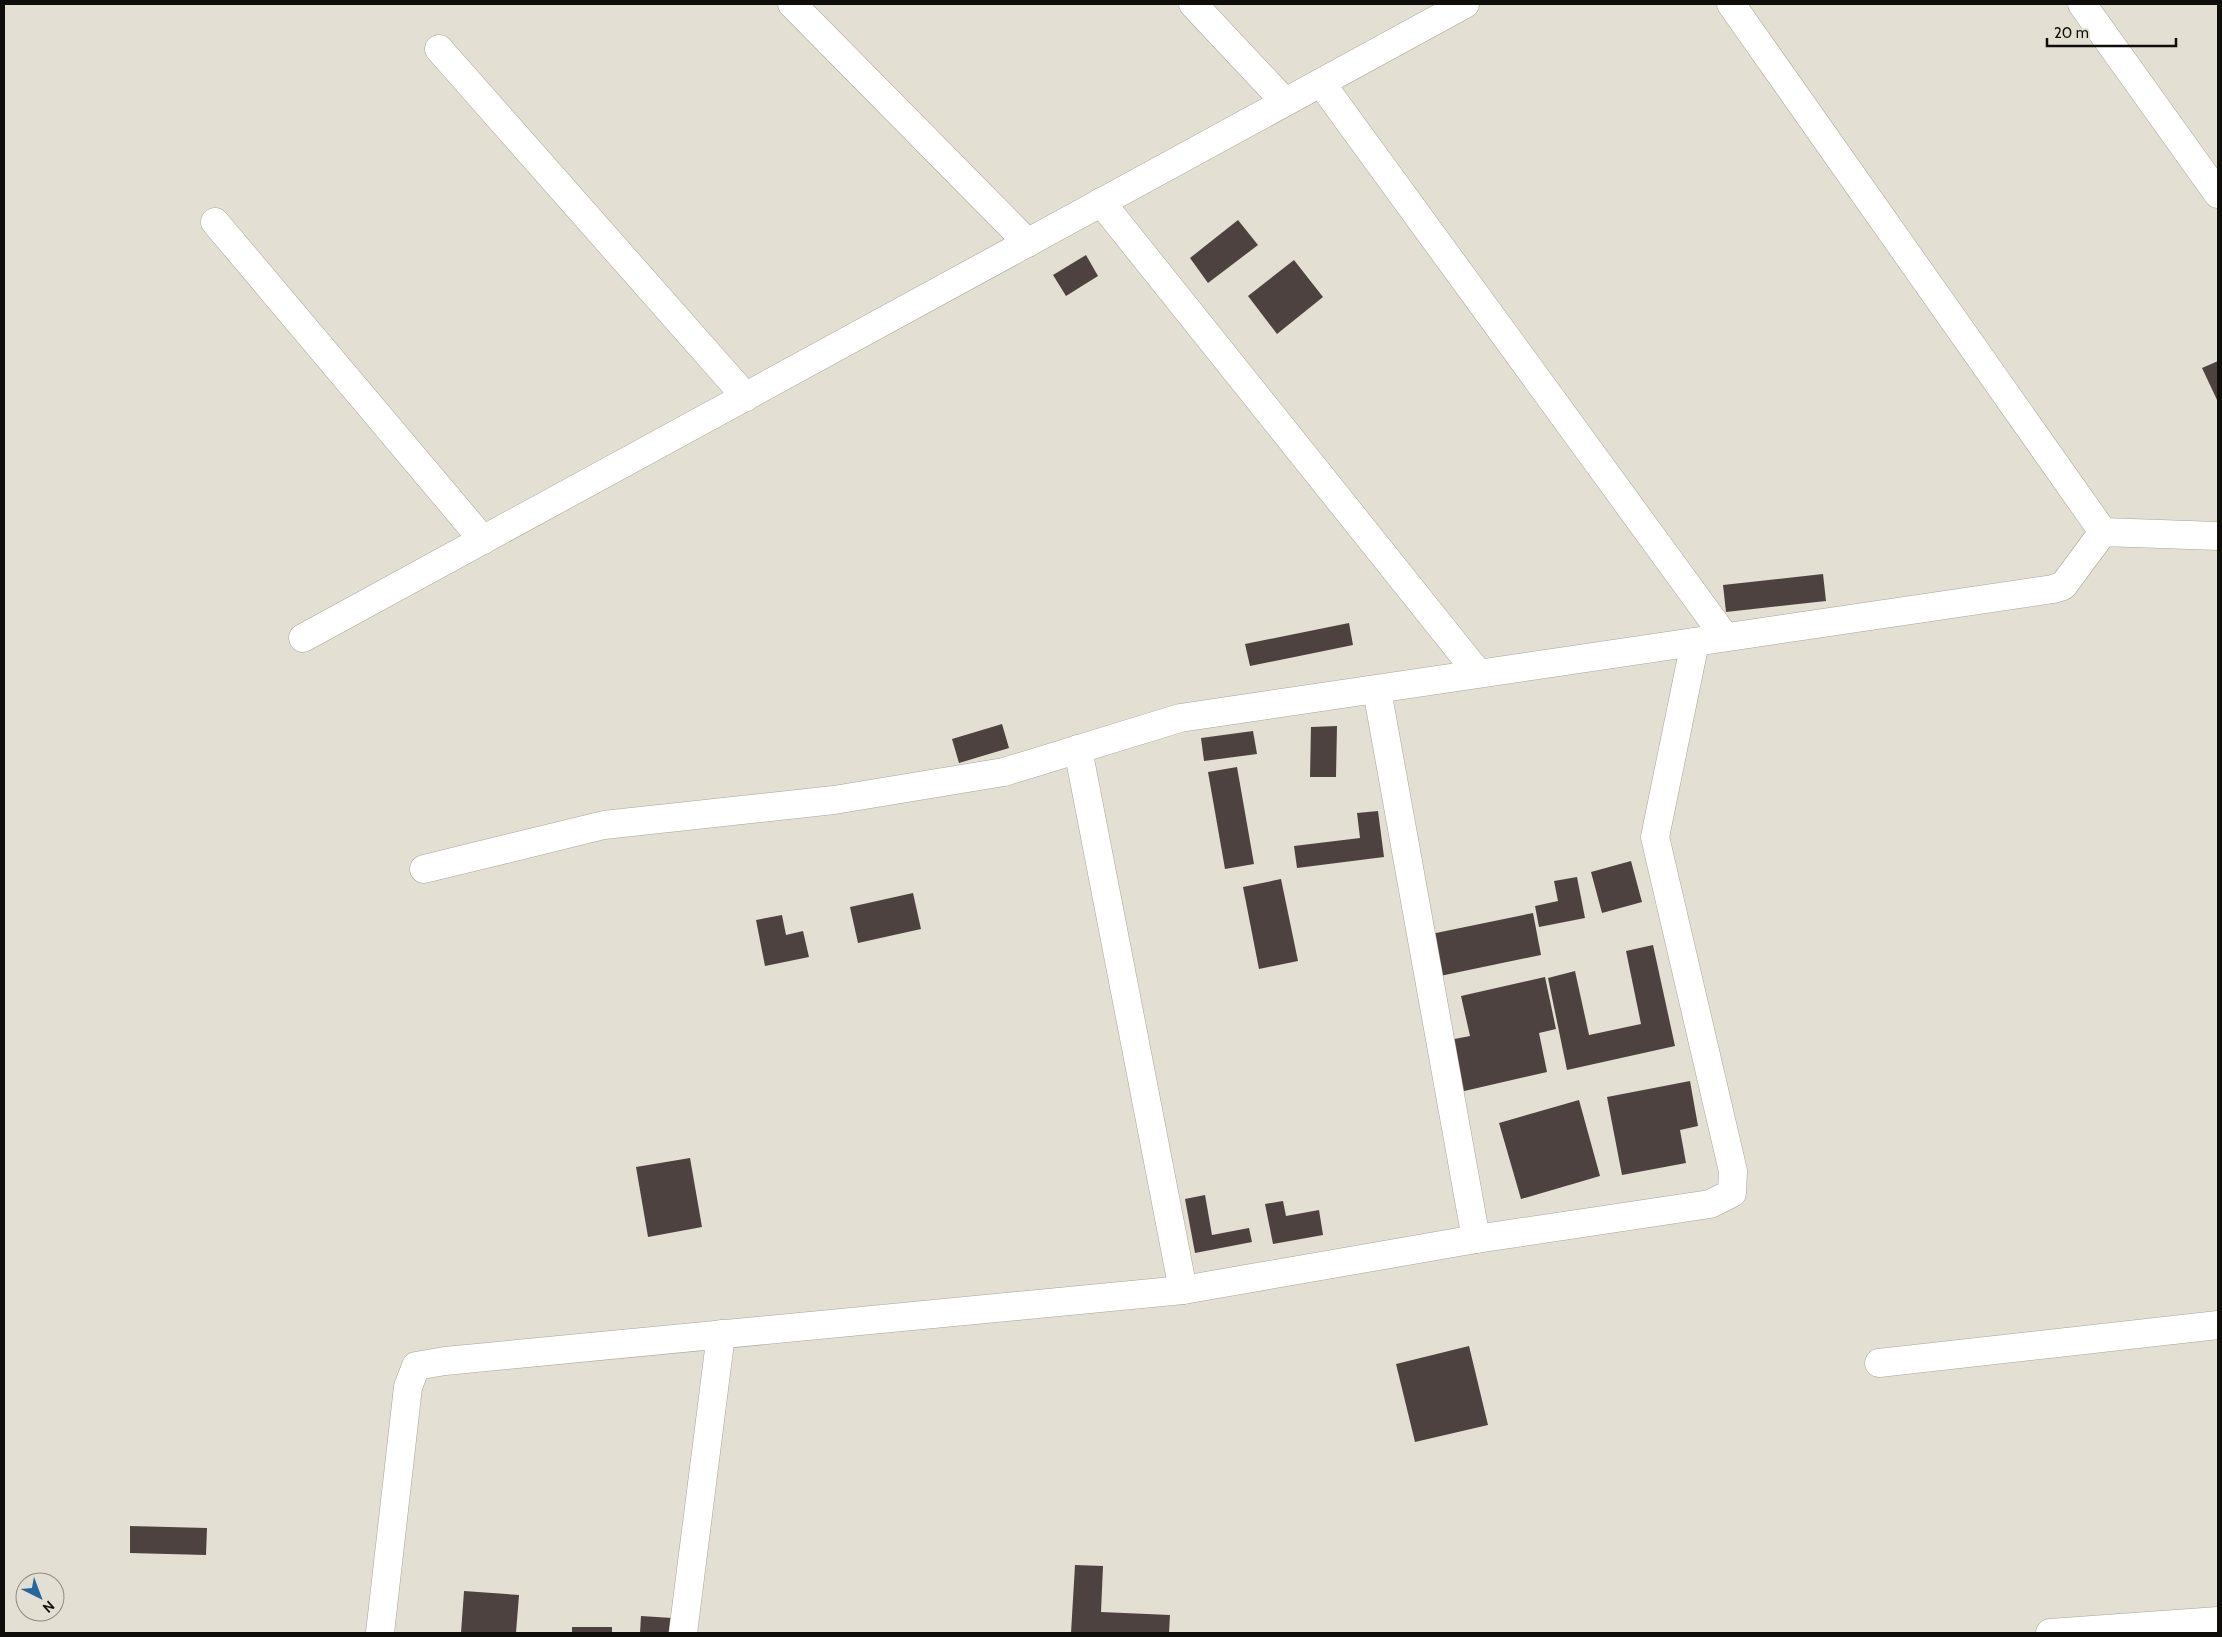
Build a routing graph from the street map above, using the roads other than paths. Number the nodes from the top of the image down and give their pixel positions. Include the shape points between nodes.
1 (792, 4) edge
2 (1193, 4) edge
3 (1465, 4) edge
4 (1731, 4) edge
5 (2082, 4) edge
6 (439, 49) dead end
7 (1321, 83) junction
8 (1285, 102) junction
9 (2218, 194) edge
10 (1101, 202) junction
11 (215, 222) dead end
12 (1028, 243) junction
13 (746, 397) junction
14 (2103, 532) junction
15 (2218, 536) edge
16 (483, 540) junction
17 (1725, 637) junction
18 (303, 638) dead end
19 (1695, 642) junction
20 (1478, 674) junction
21 (1377, 690) junction
22 (1078, 749) junction
23 (424, 869) dead end
24 (1476, 1239) junction
25 (1183, 1290) junction
26 (2218, 1324) edge
27 (721, 1334) junction
28 (1880, 1363) dead end
29 (2218, 1621) edge
30 (380, 1633) edge
31 (683, 1633) edge
32 (2050, 1633) edge

1 - 12 street
2 - 8 street
3 - 7 street
4 - 14 street
5 - 9 street
6 - 13 street
7 - 8 street
7 - 17 street
8 - 10 street
10 - 12 street
10 - 20 street
11 - 16 street
12 - 13 street
13 - 16 street
14 - 15 street
14 - 17 street via 2063,586 2053,589
16 - 18 street
17 - 19 street
19 - 20 street
19 - 24 street via 1654,837 1733,1171 1732,1193 1710,1204
20 - 21 street
21 - 22 street via 1180,718
21 - 24 street
22 - 23 street via 1004,772 834,800 604,825
22 - 25 street
24 - 25 street
25 - 27 street
26 - 28 street
27 - 30 street via 445,1360 416,1366 408,1387
27 - 31 street
29 - 32 street

